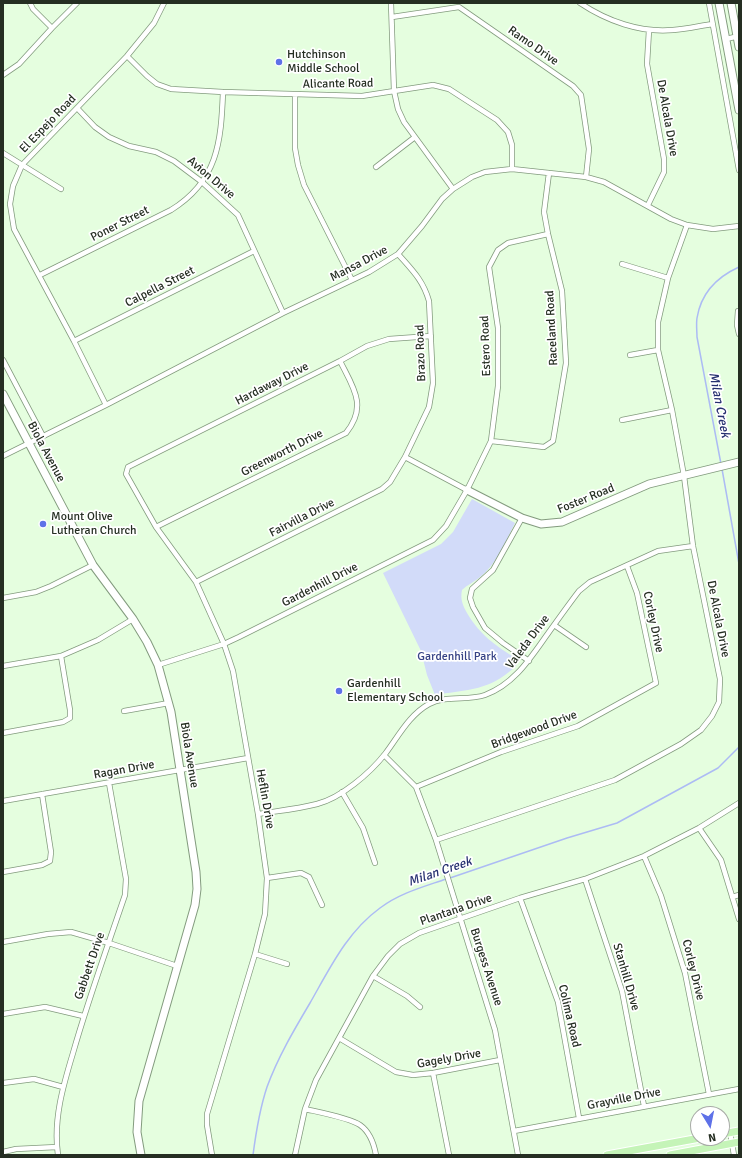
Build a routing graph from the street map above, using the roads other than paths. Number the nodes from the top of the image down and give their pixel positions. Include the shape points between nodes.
1 (30, 3) edge
2 (77, 3) edge
3 (164, 3) edge
4 (391, 3) edge
5 (580, 3) edge
6 (708, 3) edge
7 (719, 3) edge
8 (731, 3) edge
9 (392, 18) junction
10 (712, 24) junction
11 (52, 28) junction
12 (648, 30) junction
13 (738, 36) edge
14 (726, 38) junction
15 (739, 47) edge
16 (127, 56) junction
17 (3, 74) edge
18 (394, 91) junction
19 (223, 92) junction
20 (295, 95) junction
21 (77, 108) junction
22 (739, 110) edge
23 (415, 137) junction
24 (3, 153) edge
25 (22, 165) junction
26 (376, 167) dead end
27 (512, 169) junction
28 (739, 170) edge
29 (549, 173) junction
30 (586, 177) junction
31 (202, 182) junction
32 (61, 189) dead end
33 (453, 189) junction
34 (648, 205) junction
35 (687, 226) junction
36 (739, 226) edge
37 (548, 234) junction
38 (254, 251) junction
39 (398, 254) junction
40 (622, 264) dead end
41 (40, 275) junction
42 (668, 278) junction
43 (352, 280) junction
44 (738, 311) dead end
45 (283, 313) junction
46 (739, 334) edge
47 (431, 336) junction
48 (74, 341) junction
49 (658, 350) junction
50 (630, 355) dead end
51 (3, 360) edge
52 (340, 361) junction
53 (3, 394) edge
54 (106, 405) junction
55 (672, 410) junction
56 (622, 420) dead end
57 (43, 436) junction
58 (491, 441) junction
59 (29, 443) junction
60 (3, 456) edge
61 (406, 456) junction
62 (739, 462) edge
63 (128, 467) joint
64 (684, 476) junction
65 (467, 490) junction
66 (522, 518) junction
67 (156, 527) junction
68 (693, 546) junction
69 (93, 565) junction
70 (627, 566) junction
71 (196, 582) junction
72 (3, 598) edge
73 (133, 619) junction
74 (554, 625) junction
75 (224, 644) junction
76 (586, 647) dead end
77 (61, 656) junction
78 (529, 661) junction
79 (158, 665) junction
80 (3, 666) edge
81 (656, 683) joint
82 (169, 703) junction
83 (124, 711) dead end
84 (3, 733) edge
85 (384, 755) junction
86 (248, 758) junction
87 (180, 770) junction
88 (109, 783) junction
89 (416, 787) junction
90 (342, 792) junction
91 (42, 794) junction
92 (3, 801) edge
93 (739, 803) edge
94 (258, 814) junction
95 (699, 828) junction
96 (436, 840) junction
97 (644, 856) junction
98 (375, 863) dead end
99 (3, 872) edge
100 (267, 878) junction
101 (585, 879) junction
102 (739, 895) edge
103 (732, 897) junction
104 (520, 898) junction
105 (322, 905) dead end
106 (460, 919) junction
107 (739, 919) edge
108 (3, 942) edge
109 (109, 943) junction
110 (255, 954) junction
111 (287, 964) dead end
112 (177, 966) junction
113 (373, 976) junction
114 (420, 1007) dead end
115 (3, 1014) edge
116 (83, 1016) junction
117 (339, 1038) junction
118 (500, 1060) junction
119 (433, 1073) junction
120 (3, 1083) edge
121 (63, 1087) junction
122 (739, 1089) edge
123 (709, 1094) junction
124 (644, 1106) junction
125 (305, 1109) junction
126 (579, 1118) junction
127 (514, 1131) junction
128 (690, 1140) edge
129 (735, 1143) edge
130 (57, 1148) junction
131 (3, 1152) edge
132 (58, 1155) edge
133 (141, 1155) edge
134 (212, 1155) edge
135 (295, 1155) edge
136 (376, 1155) edge
137 (449, 1155) edge
138 (518, 1155) edge
139 (607, 1155) edge
140 (670, 1155) edge
141 (734, 1155) edge

1 - 11 street
2 - 11 street
3 - 16 street, El Espejo Road via 154,23
4 - 9 street
5 - 12 street via 608,19
6 - 10 street
7 - 14 street
8 - 13 street
9 - 18 street
9 - 30 street, Ramo Drive via 459,7 573,86 581,95 590,149
10 - 12 street via 673,30
10 - 28 street
11 - 17 street via 19,64
12 - 34 street, De Alcala Drive via 647,64 664,159 664,172
13 - 14 street
13 - 15 street
14 - 22 street
16 - 19 street, Alicante Road via 158,84 171,88
16 - 21 street, El Espejo Road
18 - 20 street, Alicante Road via 362,96
18 - 23 street via 404,122
18 - 27 street, Alicante Road via 433,85 448,89 497,120 510,138
19 - 20 street, Alicante Road
19 - 31 street, Poner Street via 220,143 214,162
20 - 43 street via 296,148 304,185
21 - 25 street, El Espejo Road
21 - 31 street, Avion Drive via 109,137 129,146 156,152
23 - 26 street
23 - 33 street
24 - 25 street
25 - 32 street
25 - 41 street, El Espejo Road via 13,186 10,204 14,229
27 - 29 street, Mansa Drive
27 - 33 street, Mansa Drive via 485,172
29 - 30 street, Mansa Drive
29 - 37 street, Raceland Road via 544,212
30 - 34 street, Mansa Drive via 604,182
31 - 38 street, Avion Drive via 238,215
31 - 41 street, Poner Street via 185,201 171,210
33 - 39 street, Mansa Drive
34 - 35 street, Mansa Drive
35 - 36 street, Mansa Drive via 713,229
35 - 42 street, De Alcala Drive
37 - 58 street, Estero Road via 508,243 498,250 489,267 498,328 498,386
37 - 58 street, Raceland Road via 562,291 566,363 553,441 544,447
38 - 45 street, Avion Drive
38 - 48 street, Calpella Street
39 - 43 street, Mansa Drive
39 - 47 street, Brazo Road via 422,282 426,291
40 - 42 street
41 - 48 street, El Espejo Road
42 - 49 street, De Alcala Drive via 658,322
43 - 45 street, Mansa Drive
44 - 46 street
45 - 54 street, Mansa Drive
47 - 52 street, Hardaway Drive via 389,339 368,346
47 - 61 street, Brazo Road via 433,383 429,406
48 - 54 street, El Espejo Road
49 - 50 street
49 - 55 street, De Alcala Drive
51 - 57 street, Biola Avenue
52 - 63 street, Hardaway Drive
52 - 67 street, Greenworth Drive via 357,401 357,414 346,433
53 - 59 street, Biola Avenue
54 - 57 street, Mansa Drive
55 - 56 street
55 - 64 street, De Alcala Drive
57 - 59 street, Mansa Drive
58 - 65 street, Estero Road
59 - 60 street, Mansa Drive
59 - 69 street, Biola Avenue
61 - 65 street, Foster Road
61 - 71 street, Fairvilla Drive via 390,482 382,489
62 - 64 street, Foster Road
63 - 67 street, Heflin Drive via 126,474
64 - 66 street, Foster Road via 649,484 562,522 541,524
64 - 68 street, De Alcala Drive
65 - 66 street, Foster Road
65 - 75 street, Gardenhill Drive via 446,526 433,540
66 - 78 street via 493,570 472,589 470,598 485,628
67 - 71 street, Heflin Drive
68 - 70 street, Valeda Drive via 658,551
68 - 96 street, De Alcala Drive via 720,679 719,702 701,730 615,780
69 - 72 street via 36,592
69 - 73 street, Biola Avenue
70 - 74 street, Valeda Drive via 590,582 579,591
70 - 81 street, Corley Drive via 638,593
71 - 75 street, Heflin Drive
73 - 77 street via 98,640
73 - 79 street, Biola Avenue
74 - 76 street
74 - 78 street, Valeda Drive
75 - 79 street, Gardenhill Drive
75 - 86 street, Heflin Drive via 233,671
77 - 80 street
77 - 84 street via 70,718 63,722
78 - 85 street, Valeda Drive via 502,687 484,696 429,704 410,720
79 - 82 street, Biola Avenue
81 - 89 street, Bridgewood Drive via 578,726 501,752
82 - 83 street
82 - 87 street, Biola Avenue
85 - 89 street, Burgess Avenue
85 - 90 street, Valeda Drive via 366,775
86 - 87 street, Ragan Drive
86 - 94 street, Heflin Drive
87 - 88 street, Ragan Drive
87 - 112 street, Biola Avenue via 197,889 195,905
88 - 91 street, Ragan Drive
88 - 109 street, Gabbett Drive via 126,879 125,895
89 - 96 street, Burgess Avenue
90 - 94 street, Valeda Drive via 318,804
90 - 98 street via 363,828
91 - 92 street, Ragan Drive
91 - 99 street via 51,852 50,861 42,865
93 - 95 street, Plantana Drive
94 - 100 street, Heflin Drive
95 - 97 street, Plantana Drive
95 - 103 street via 721,860
96 - 106 street, Burgess Avenue
97 - 101 street, Plantana Drive
97 - 123 street, Corley Drive via 661,896 685,973
100 - 105 street via 301,873 309,877
100 - 110 street, Heflin Drive via 265,914
101 - 104 street, Plantana Drive
101 - 124 street, Stanhill Drive via 622,991
102 - 103 street
103 - 107 street
104 - 106 street, Plantana Drive
104 - 126 street, Colima Road via 558,1002
106 - 113 street, Plantana Drive via 419,933 400,944
106 - 118 street, Burgess Avenue via 490,1009
108 - 109 street via 71,932
109 - 112 street
109 - 116 street, Gabbett Drive
110 - 111 street
110 - 134 street, Heflin Drive via 207,1114
112 - 133 street, Biola Avenue via 139,1101 137,1132
113 - 114 street via 407,996
113 - 117 street, Plantana Drive
115 - 116 street via 45,1007
116 - 121 street, Gabbett Drive
117 - 119 street, Gagely Drive via 396,1072 413,1075
117 - 125 street, Plantana Drive via 316,1080
118 - 119 street, Gagely Drive
118 - 127 street, Burgess Avenue
119 - 137 street
120 - 121 street via 34,1079
121 - 130 street, Gabbett Drive via 57,1119
122 - 123 street, Grayville Drive
123 - 124 street, Grayville Drive
124 - 126 street, Grayville Drive
125 - 135 street, Plantana Drive
125 - 136 street via 360,1125 375,1146
126 - 127 street, Grayville Drive
127 - 138 street, Burgess Avenue
128 - 139 main road
129 - 140 main road
129 - 141 street
130 - 131 street via 16,1149
130 - 132 street, Gabbett Drive

